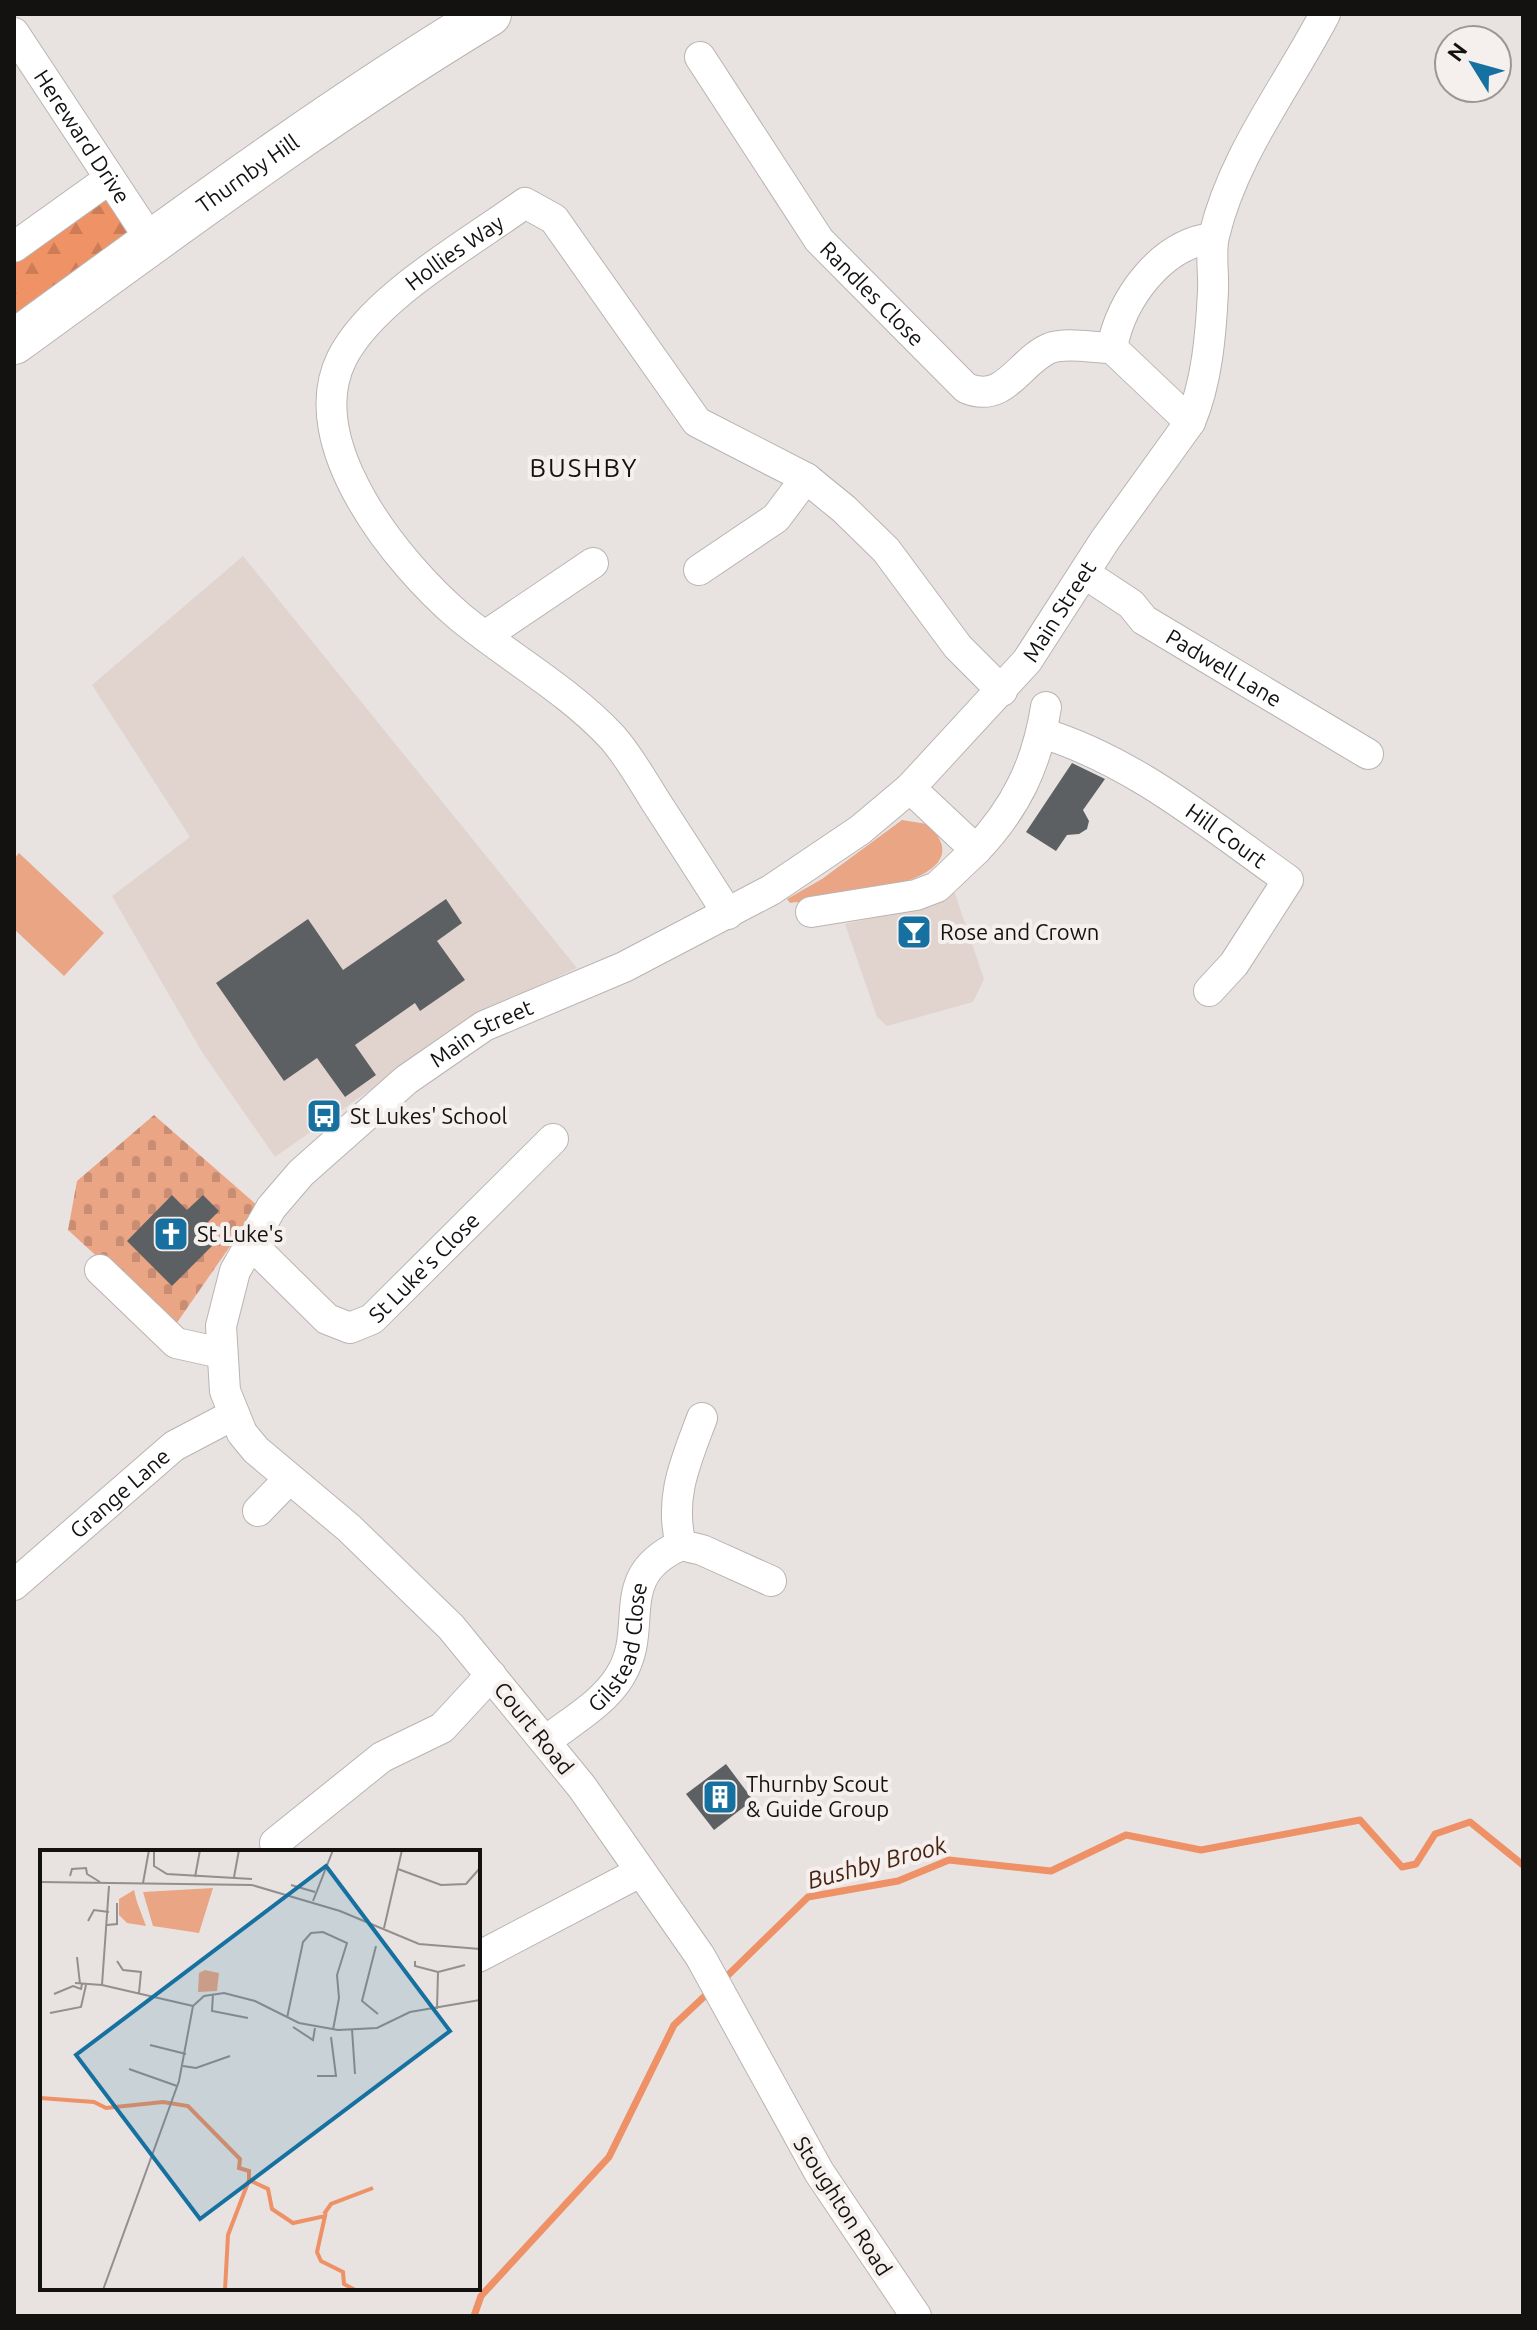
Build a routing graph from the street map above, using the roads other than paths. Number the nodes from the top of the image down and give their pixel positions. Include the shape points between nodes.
1 (489, 14) edge
2 (1325, 14) edge
3 (14, 33) edge
4 (700, 57) dead end
5 (109, 179) junction
6 (1213, 238) junction
7 (150, 239) junction
8 (14, 247) edge
9 (14, 342) edge
10 (1112, 348) junction
11 (1190, 422) junction
12 (806, 478) junction
13 (593, 563) dead end
14 (699, 570) dead end
15 (1084, 573) junction
16 (485, 636) junction
17 (1002, 691) junction
18 (1368, 754) dead end
19 (910, 788) junction
20 (976, 850) junction
21 (811, 912) dead end
22 (728, 914) junction
23 (1209, 991) dead end
24 (553, 1139) dead end
25 (250, 1243) junction
26 (100, 1270) dead end
27 (221, 1353) junction
28 (233, 1415) junction
29 (702, 1418) dead end
30 (289, 1479) junction
31 (258, 1511) dead end
32 (681, 1545) junction
33 (771, 1581) dead end
34 (14, 1585) edge
35 (491, 1675) junction
36 (546, 1741) junction
37 (275, 1843) dead end
38 (640, 1872) junction
39 (480, 1956) edge
40 (773, 2094) joint
41 (916, 2316) edge

1 - 7 highway, Thurnby Hill via 332,113
2 - 6 street, Main Street via 1294,75 1243,154
3 - 5 street, Hereward Drive
4 - 10 street, Randles Close via 819,240 966,388 977,393 1001,388 1050,348
5 - 7 street, Hereward Drive
5 - 8 street
6 - 10 street via 1185,245 1151,272 1116,327
6 - 11 street, Main Street via 1208,331 1199,402
7 - 9 highway, Thurnby Hill
10 - 11 street
11 - 15 street, Main Street
12 - 14 street via 776,518
12 - 16 street, Hollies Way via 697,422 554,219 525,203 381,308 357,333 331,385 336,444 346,473 429,584
12 - 17 street, Hollies Way via 886,550 958,647
13 - 16 street
15 - 17 street, Main Street
15 - 18 street, Padwell Lane via 1131,604 1144,620
16 - 22 street, Hollies Way via 570,696 614,740
17 - 19 street, Main Street
19 - 20 street
19 - 22 street, Main Street via 812,864
20 - 21 street via 937,887 916,895
20 - 23 street, Hill Court via 1015,803 1032,767 1044,720 1137,775 1288,880 1234,964
22 - 25 street, Main Street via 624,967 484,1026 450,1048 301,1173
24 - 25 street, St Luke's Close via 372,1319 350,1328 327,1319
25 - 27 street, Main Street via 226,1301
26 - 27 street via 176,1343
27 - 28 street, Main Street
28 - 30 street, Court Road via 256,1450
28 - 34 street, Grange Lane via 174,1446
29 - 32 street via 677,1487
30 - 31 street
30 - 35 street, Court Road via 408,1583
32 - 33 street
32 - 36 street, Gilstead Close via 660,1555 641,1579 621,1676
35 - 36 street, Court Road
35 - 37 street via 442,1728 382,1757
36 - 38 street, Court Road
38 - 39 street
38 - 40 street, Court Road via 700,1956
40 - 41 street, Stoughton Road

